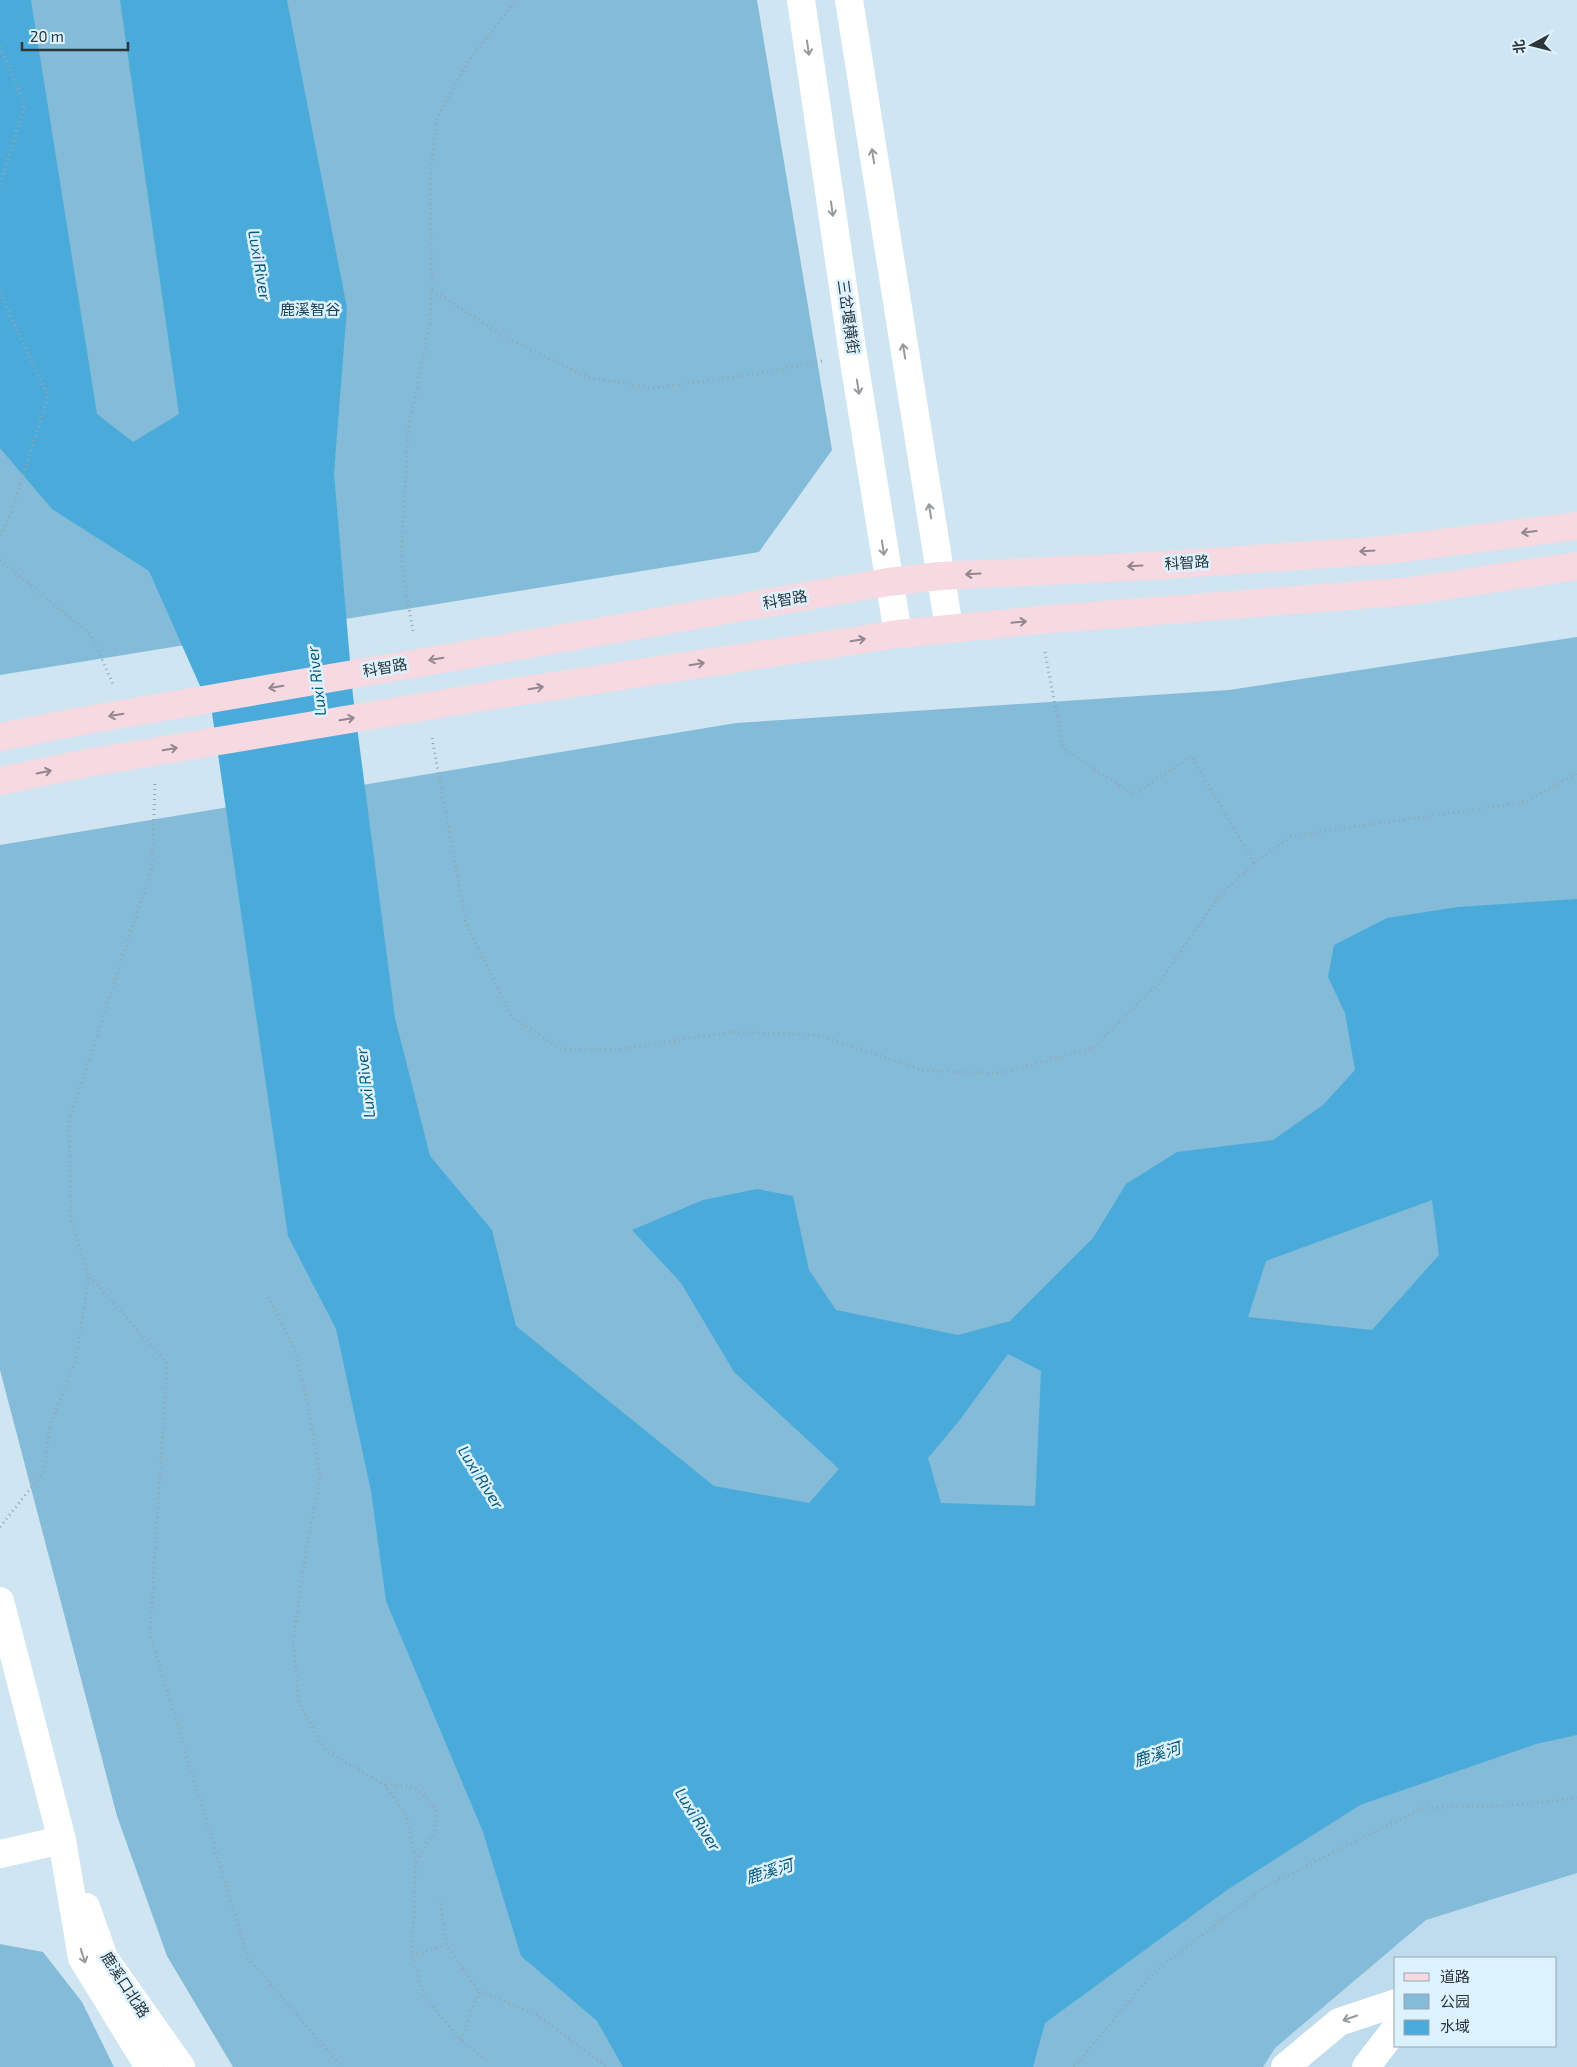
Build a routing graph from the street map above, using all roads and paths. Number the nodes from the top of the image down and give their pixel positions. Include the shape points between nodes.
1 (516, 0) edge
2 (801, 0) edge
3 (849, 0) edge
4 (0, 48) edge
5 (0, 185) edge
6 (432, 290) junction
7 (0, 293) edge
8 (853, 355) junction
9 (1577, 526) edge
10 (0, 537) edge
11 (0, 560) edge
12 (1577, 566) edge
13 (940, 576) junction
14 (888, 582) junction
15 (1039, 620) junction
16 (949, 628) junction
17 (898, 634) junction
18 (415, 638) dead end
19 (115, 689) dead end
20 (432, 736) dead end
21 (0, 737) edge
22 (1577, 773) edge
23 (155, 780) dead end
24 (0, 781) edge
25 (1254, 863) junction
26 (89, 1277) junction
27 (268, 1297) dead end
28 (0, 1527) edge
29 (0, 1601) edge
30 (385, 1785) junction
31 (1577, 1798) edge
32 (62, 1840) junction
33 (0, 1854) edge
34 (416, 1860) junction
35 (440, 1899) dead end
36 (446, 1944) junction
37 (412, 1955) junction
38 (479, 1991) junction
39 (1394, 2004) edge
40 (1394, 2031) edge
41 (461, 2040) junction
42 (488, 2062) dead end
43 (149, 2067) edge
44 (181, 2067) edge
45 (342, 2067) edge
46 (607, 2067) edge
47 (1074, 2067) edge
48 (1284, 2067) edge
49 (1366, 2067) edge

1 - 6 path via 467,63 437,118 430,178
2 -> 8 street, 三岔堰横街
13 -> 3 street
4 - 5 path via 25,105
6 - 8 path via 512,341 600,380 654,388 757,374
6 - 18 path via 430,323 408,431 401,560
7 - 10 path via 48,396 12,510
8 -> 14 street, 三岔堰横街
9 -> 13 main road, 科智路 via 1386,550
11 - 19 path via 91,634
12 - 15 main road via 1411,591
13 - 14 main road, 科智路
13 - 16 street
14 - 17 street, 三岔堰横街
14 -> 21 main road, 科智路
16 -> 15 main road
15 - 25 path via 1063,748 1133,795 1191,756
16 - 17 main road
24 -> 17 main road via 87,763 488,696
20 - 25 path via 466,923 511,1016 561,1049 620,1049 730,1032 819,1035 925,1070 1001,1073 1093,1048 1160,982 1219,896
22 - 25 path via 1525,802 1292,836
23 - 26 path via 152,867 69,1121 71,1220
26 - 28 path via 75,1363 49,1428 45,1470
26 - 45 path via 167,1363 150,1634 248,1958
27 - 30 path via 294,1350 310,1414 320,1479 293,1640 299,1703 325,1750
29 - 32 street, 鹿溪口北路
30 - 34 path via 406,1815
30 - 34 path via 402,1785 422,1791 436,1809 435,1831
31 - 47 path via 1514,1805 1422,1808 1268,1885 1156,1970
32 - 33 street
32 -> 43 street, 鹿溪口北路 via 82,1958
32 - 44 street, 鹿溪口北路 via 104,1958
34 - 37 path
35 - 36 path
36 - 37 path
36 - 38 path
37 - 41 path via 424,1996
38 - 41 path
38 - 46 path via 537,2015
39 -> 48 street via 1339,2022
40 - 49 street
41 - 42 path

